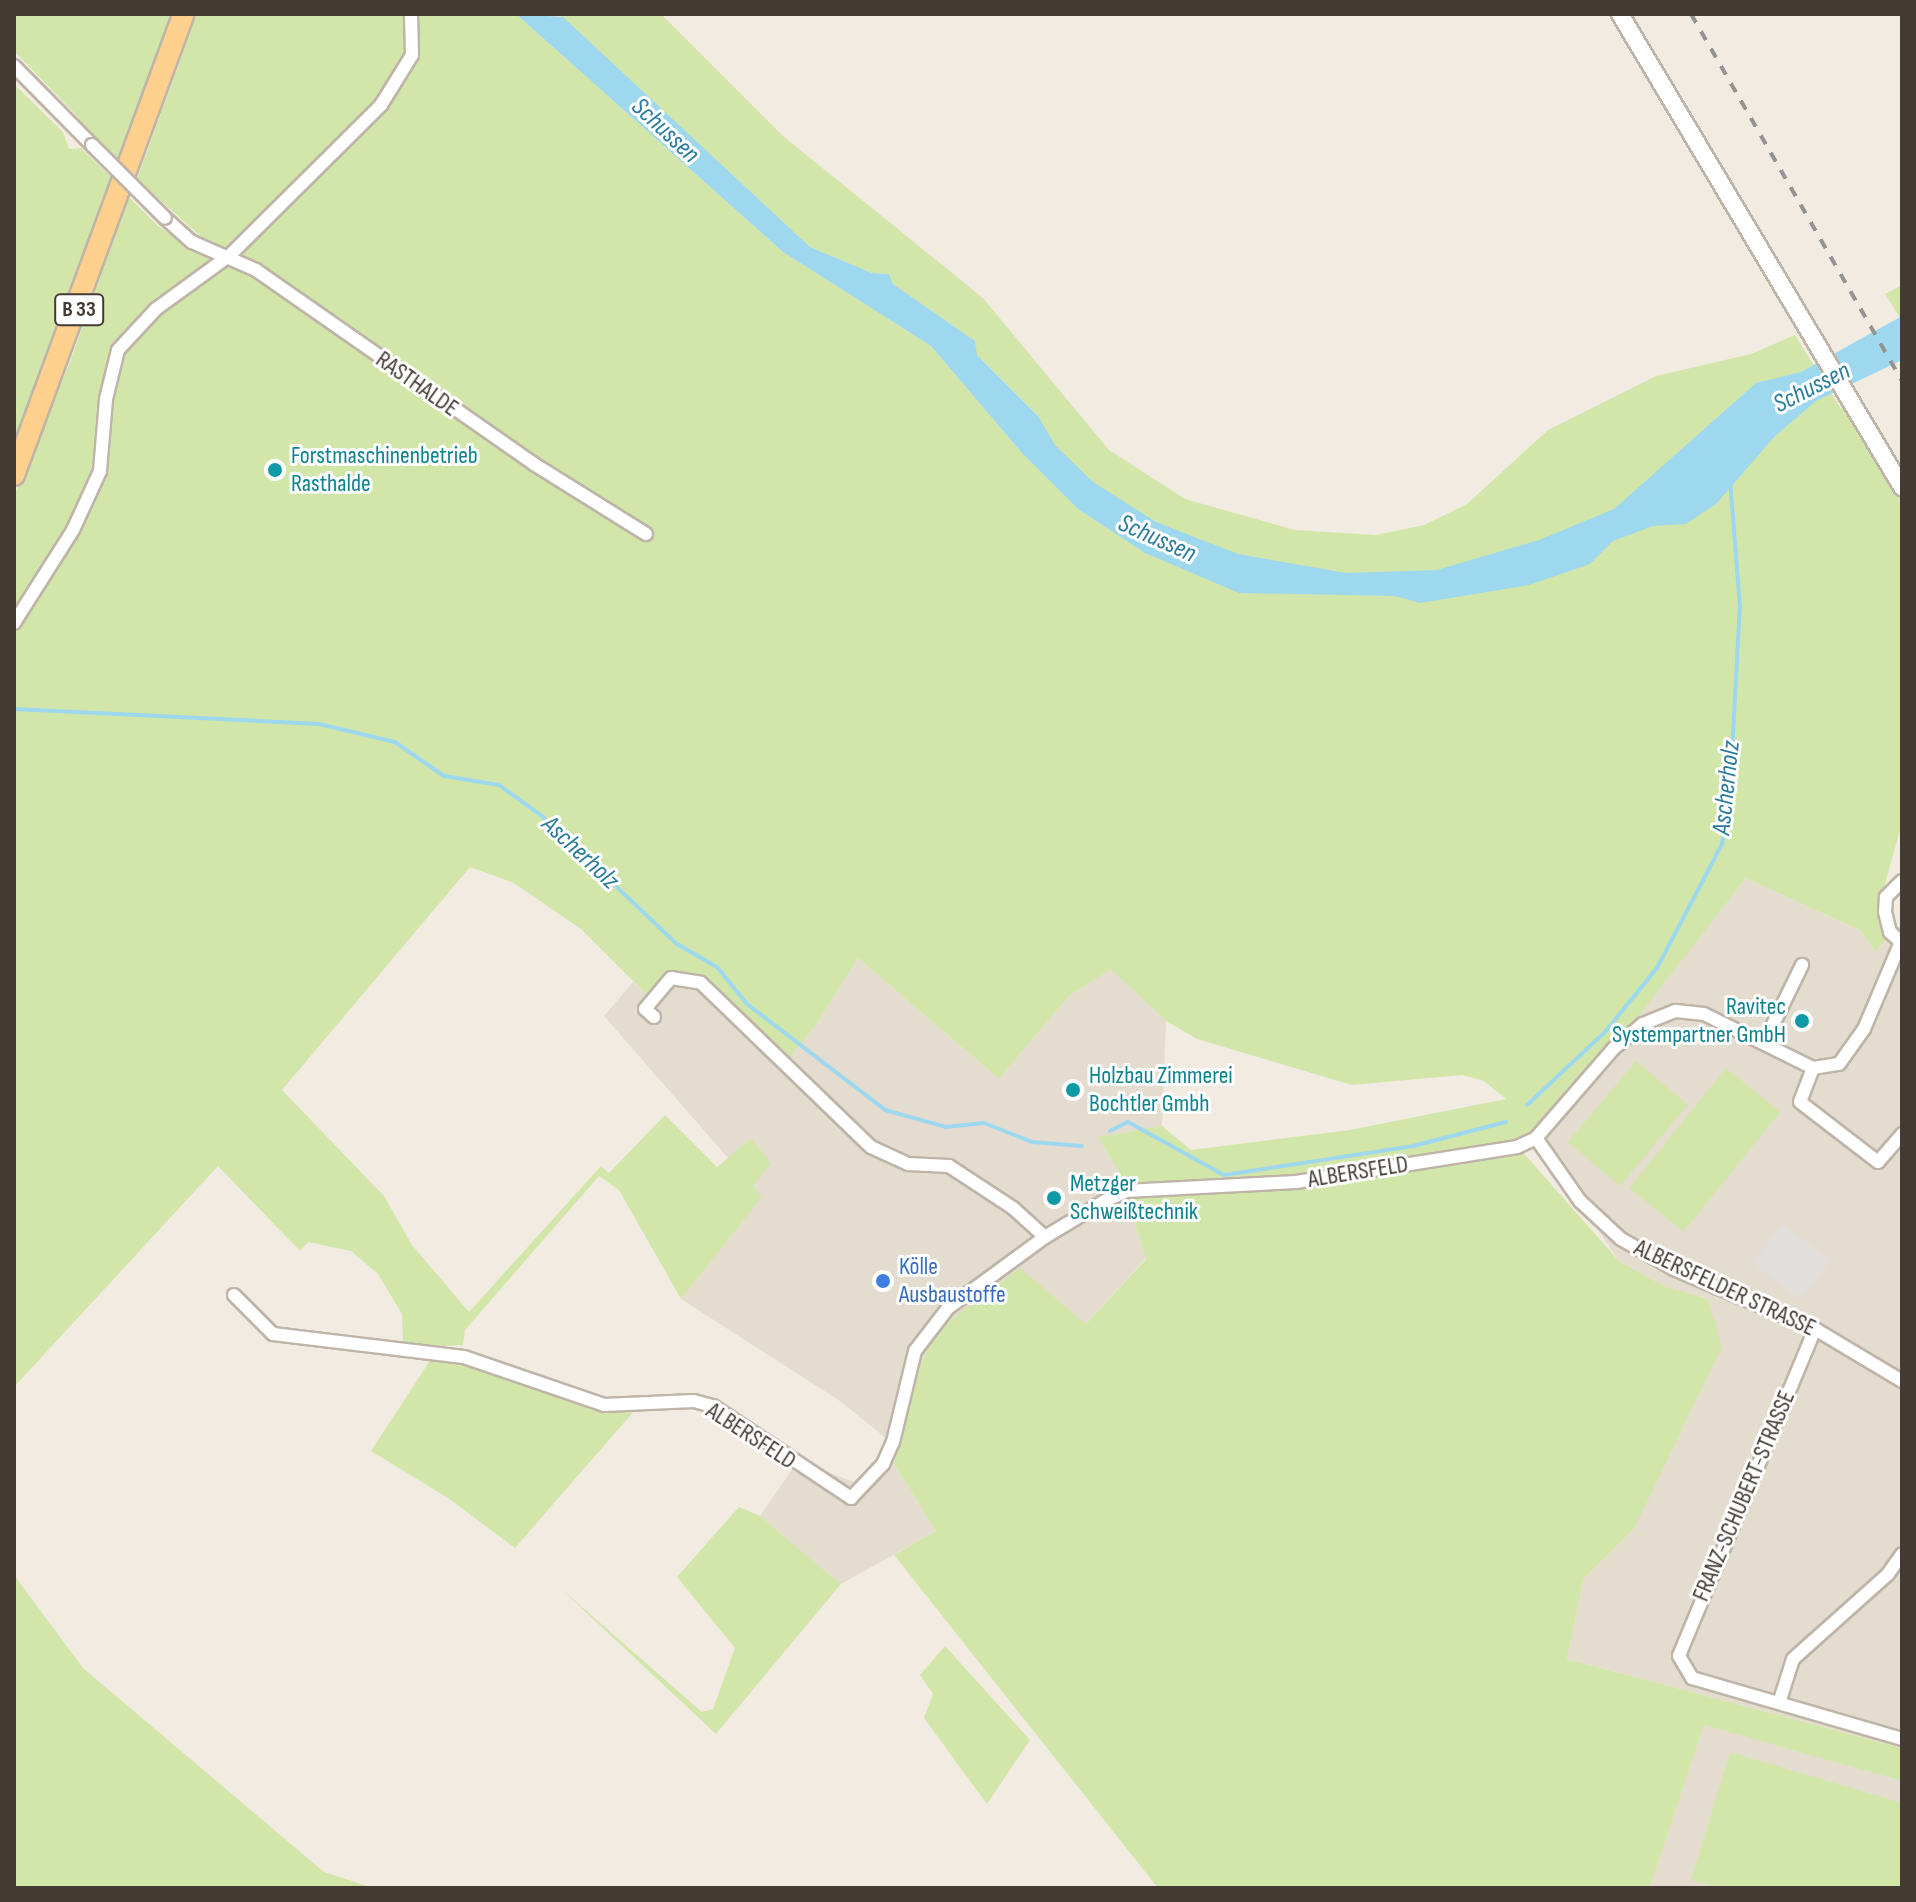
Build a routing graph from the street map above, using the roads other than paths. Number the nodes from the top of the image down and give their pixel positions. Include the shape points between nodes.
1 (184, 14) edge
2 (411, 14) edge
3 (1620, 14) edge
4 (14, 66) edge
5 (230, 255) junction
6 (14, 475) edge
7 (1902, 487) edge
8 (646, 534) dead end
9 (14, 623) edge
10 (1902, 881) edge
11 (1901, 942) edge
12 (1802, 965) dead end
13 (654, 1017) dead end
14 (1764, 1043) junction
15 (1813, 1068) junction
16 (1902, 1134) edge
17 (1536, 1138) junction
18 (1045, 1237) junction
19 (234, 1295) dead end
20 (1815, 1329) junction
21 (1902, 1381) edge
22 (1902, 1554) edge
23 (1779, 1703) junction
24 (1902, 1739) edge

1 - 6 main road, B 33
2 - 5 street via 412,55 400,81
3 - 7 street
4 - 5 street, RASTHALDE, bridge via 192,242
5 - 8 street, RASTHALDE via 611,517
5 - 9 street via 156,309 118,350 106,399 100,471 73,530
10 - 11 street via 1886,897 1885,912 1890,932
11 - 15 street via 1864,1029 1839,1064
12 - 14 street
13 - 18 street via 645,1009 671,978 701,983 871,1147 908,1164 949,1166 1013,1208
14 - 15 street
14 - 17 street via 1704,1014 1676,1011 1643,1024 1613,1049
15 - 16 street via 1800,1102 1878,1162
17 - 18 street, ALBERSFELD via 1517,1147 1296,1182 1126,1191
17 - 20 street, ALBERSFELDER STRASSE via 1580,1201 1621,1239 1674,1269
18 - 19 street, ALBERSFELD via 948,1308 915,1351 893,1442 883,1464 851,1498 713,1406 694,1401 604,1405 464,1357 273,1334
20 - 21 street, ALBERSFELDER STRASSE
20 - 23 street, FRANZ-SCHUBERT-STRASSE via 1682,1645 1682,1665 1692,1678
22 - 23 street via 1888,1574 1793,1659
23 - 24 street

